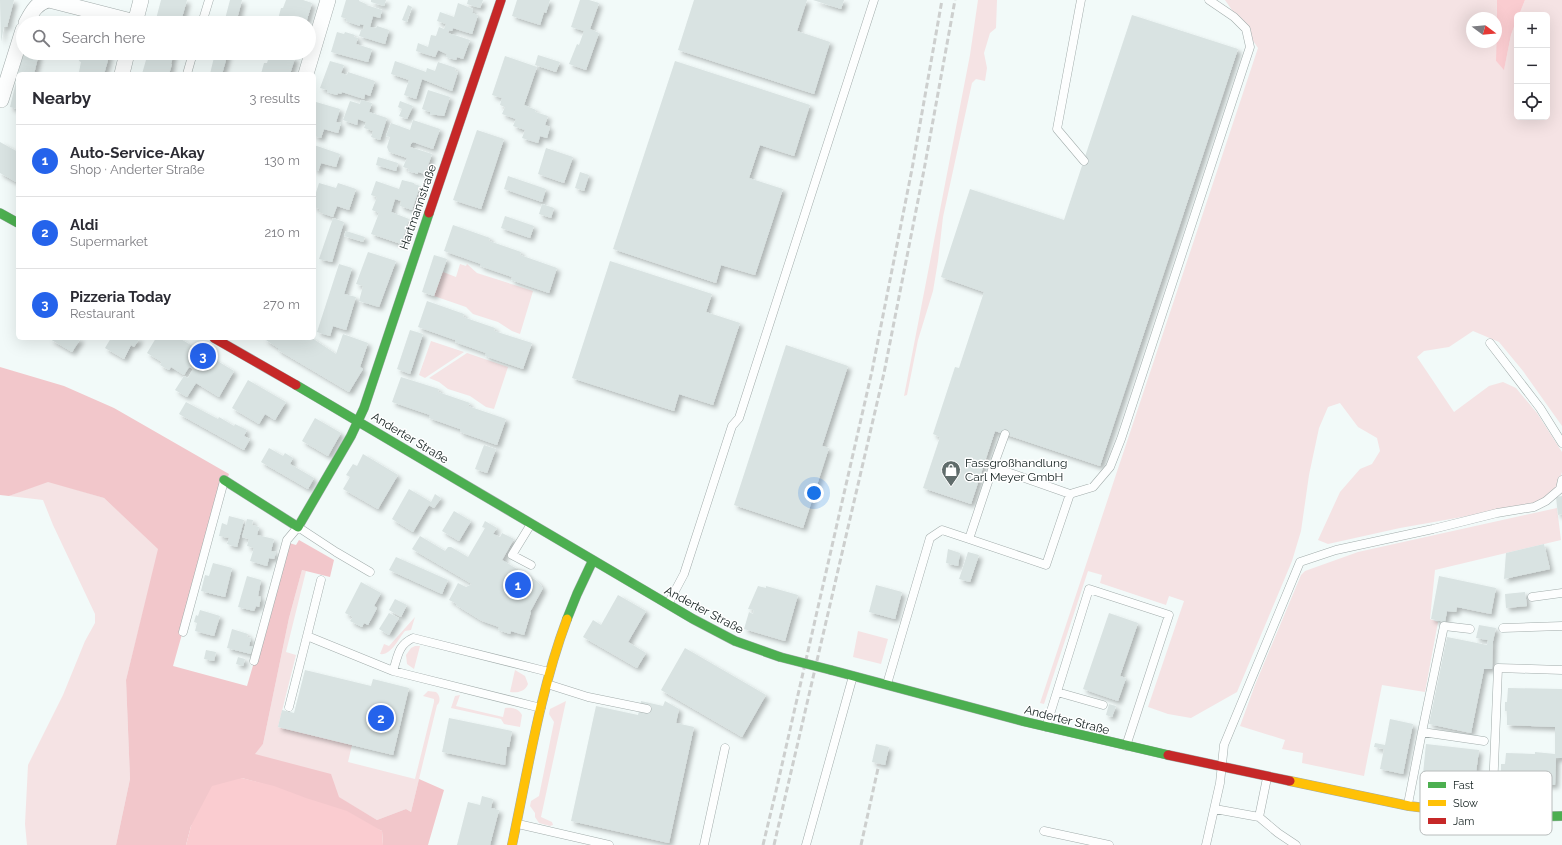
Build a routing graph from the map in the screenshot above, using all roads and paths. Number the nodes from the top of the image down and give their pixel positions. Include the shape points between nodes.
1 (141, 0) edge
2 (209, 0) edge
3 (328, 0) edge
4 (501, 0) edge
5 (874, 0) edge
6 (1081, 0) edge
7 (1209, 0) edge
8 (30, 16) edge
9 (112, 16) edge
10 (137, 16) edge
11 (204, 16) edge
12 (316, 40) edge
13 (16, 52) edge
14 (125, 60) edge
15 (191, 60) edge
16 (310, 60) edge
17 (122, 72) edge
18 (188, 72) edge
19 (307, 72) edge
20 (1, 100) edge
21 (1084, 161) dead end
22 (0, 213) edge
23 (16, 222) edge
24 (221, 340) edge
25 (1490, 343) dead end
26 (358, 421) junction
27 (1005, 434) dead end
28 (1562, 443) edge
29 (993, 468) junction
30 (224, 480) joint
31 (1562, 480) edge
32 (1070, 494) junction
33 (531, 523) junction
34 (298, 527) junction
35 (969, 539) junction
36 (593, 560) junction
37 (531, 565) dead end
38 (370, 572) dead end
39 (320, 580) dead end
40 (1562, 593) edge
41 (1532, 597) dead end
42 (668, 604) junction
43 (1562, 626) edge
44 (1503, 628) dead end
45 (1470, 629) dead end
46 (183, 632) dead end
47 (307, 636) junction
48 (254, 661) dead end
49 (1562, 670) edge
50 (394, 671) junction
51 (549, 672) junction
52 (853, 676) junction
53 (547, 684) junction
54 (887, 686) junction
55 (1057, 692) junction
56 (1103, 705) dead end
57 (289, 707) dead end
58 (542, 708) junction
59 (647, 710) dead end
60 (1046, 728) junction
61 (1422, 732) junction
62 (1484, 741) dead end
63 (1126, 746) junction
64 (725, 748) dead end
65 (1221, 766) junction
66 (1494, 771) edge
67 (1267, 776) junction
68 (1408, 804) junction
69 (1420, 806) edge
70 (1215, 809) junction
71 (1552, 816) edge
72 (1562, 816) edge
73 (1259, 817) junction
74 (517, 824) junction
75 (1044, 831) dead end
76 (512, 845) edge
77 (609, 845) edge
78 (704, 845) edge
79 (806, 845) edge
80 (1109, 845) edge
81 (1206, 845) edge
82 (1296, 845) edge

1 - 10 street
2 - 11 lane
3 - 12 street
4 - 26 main road, Hartmannstraße
5 - 42 lane via 739,418 732,426 684,574
6 - 21 lane via 1057,129
7 - 32 lane via 1234,17 1246,30 1250,47 1113,460 1093,487
8 - 9 street via 37,5 49,0
13 - 20 street
14 - 17 street
15 - 18 lane
16 - 19 street
22 - 23 main road
24 - 26 main road, Anderter Straße
25 - 28 lane via 1540,408
26 - 33 main road, Anderter Straße
26 - 34 main road, Hartmannstraße
27 - 29 lane
29 - 32 lane
29 - 35 lane
30 - 34 main road
30 - 46 lane
31 - 65 lane via 1560,489 1534,507 1497,512 1336,550 1300,562 1224,745
32 - 35 lane via 1046,565
33 - 36 main road, Anderter Straße
33 - 37 lane via 512,555
34 - 38 lane
34 - 48 lane via 287,540
35 - 54 lane via 942,530 930,538
36 - 42 main road, Anderter Straße
36 - 51 main road via 575,599
39 - 47 lane
40 - 41 lane
42 - 52 main road, Anderter Straße, bridge via 720,635 746,646
43 - 44 lane
45 - 61 lane via 1444,626
47 - 50 lane
47 - 57 lane
49 - 66 lane via 1498,668
50 - 51 lane via 399,650 405,642 413,638
50 - 58 lane
51 - 53 main road
52 - 54 main road, Anderter Straße
52 - 79 lane
53 - 58 main road
53 - 59 lane via 588,697
54 - 60 main road, Anderter Straße
55 - 56 lane
55 - 60 lane
55 - 63 lane via 1089,589 1169,615
58 - 74 main road
60 - 63 main road, Anderter Straße
61 - 62 lane
61 - 68 lane
63 - 65 main road, Anderter Straße
64 - 78 lane
65 - 67 main road, Anderter Straße
65 - 70 lane
67 - 68 main road, Anderter Straße
67 - 73 lane
68 - 69 main road, Anderter Straße
70 - 73 lane
70 - 81 lane
71 - 72 main road, Anderter Straße
73 - 82 lane
74 - 76 main road
74 - 77 lane
75 - 80 lane

